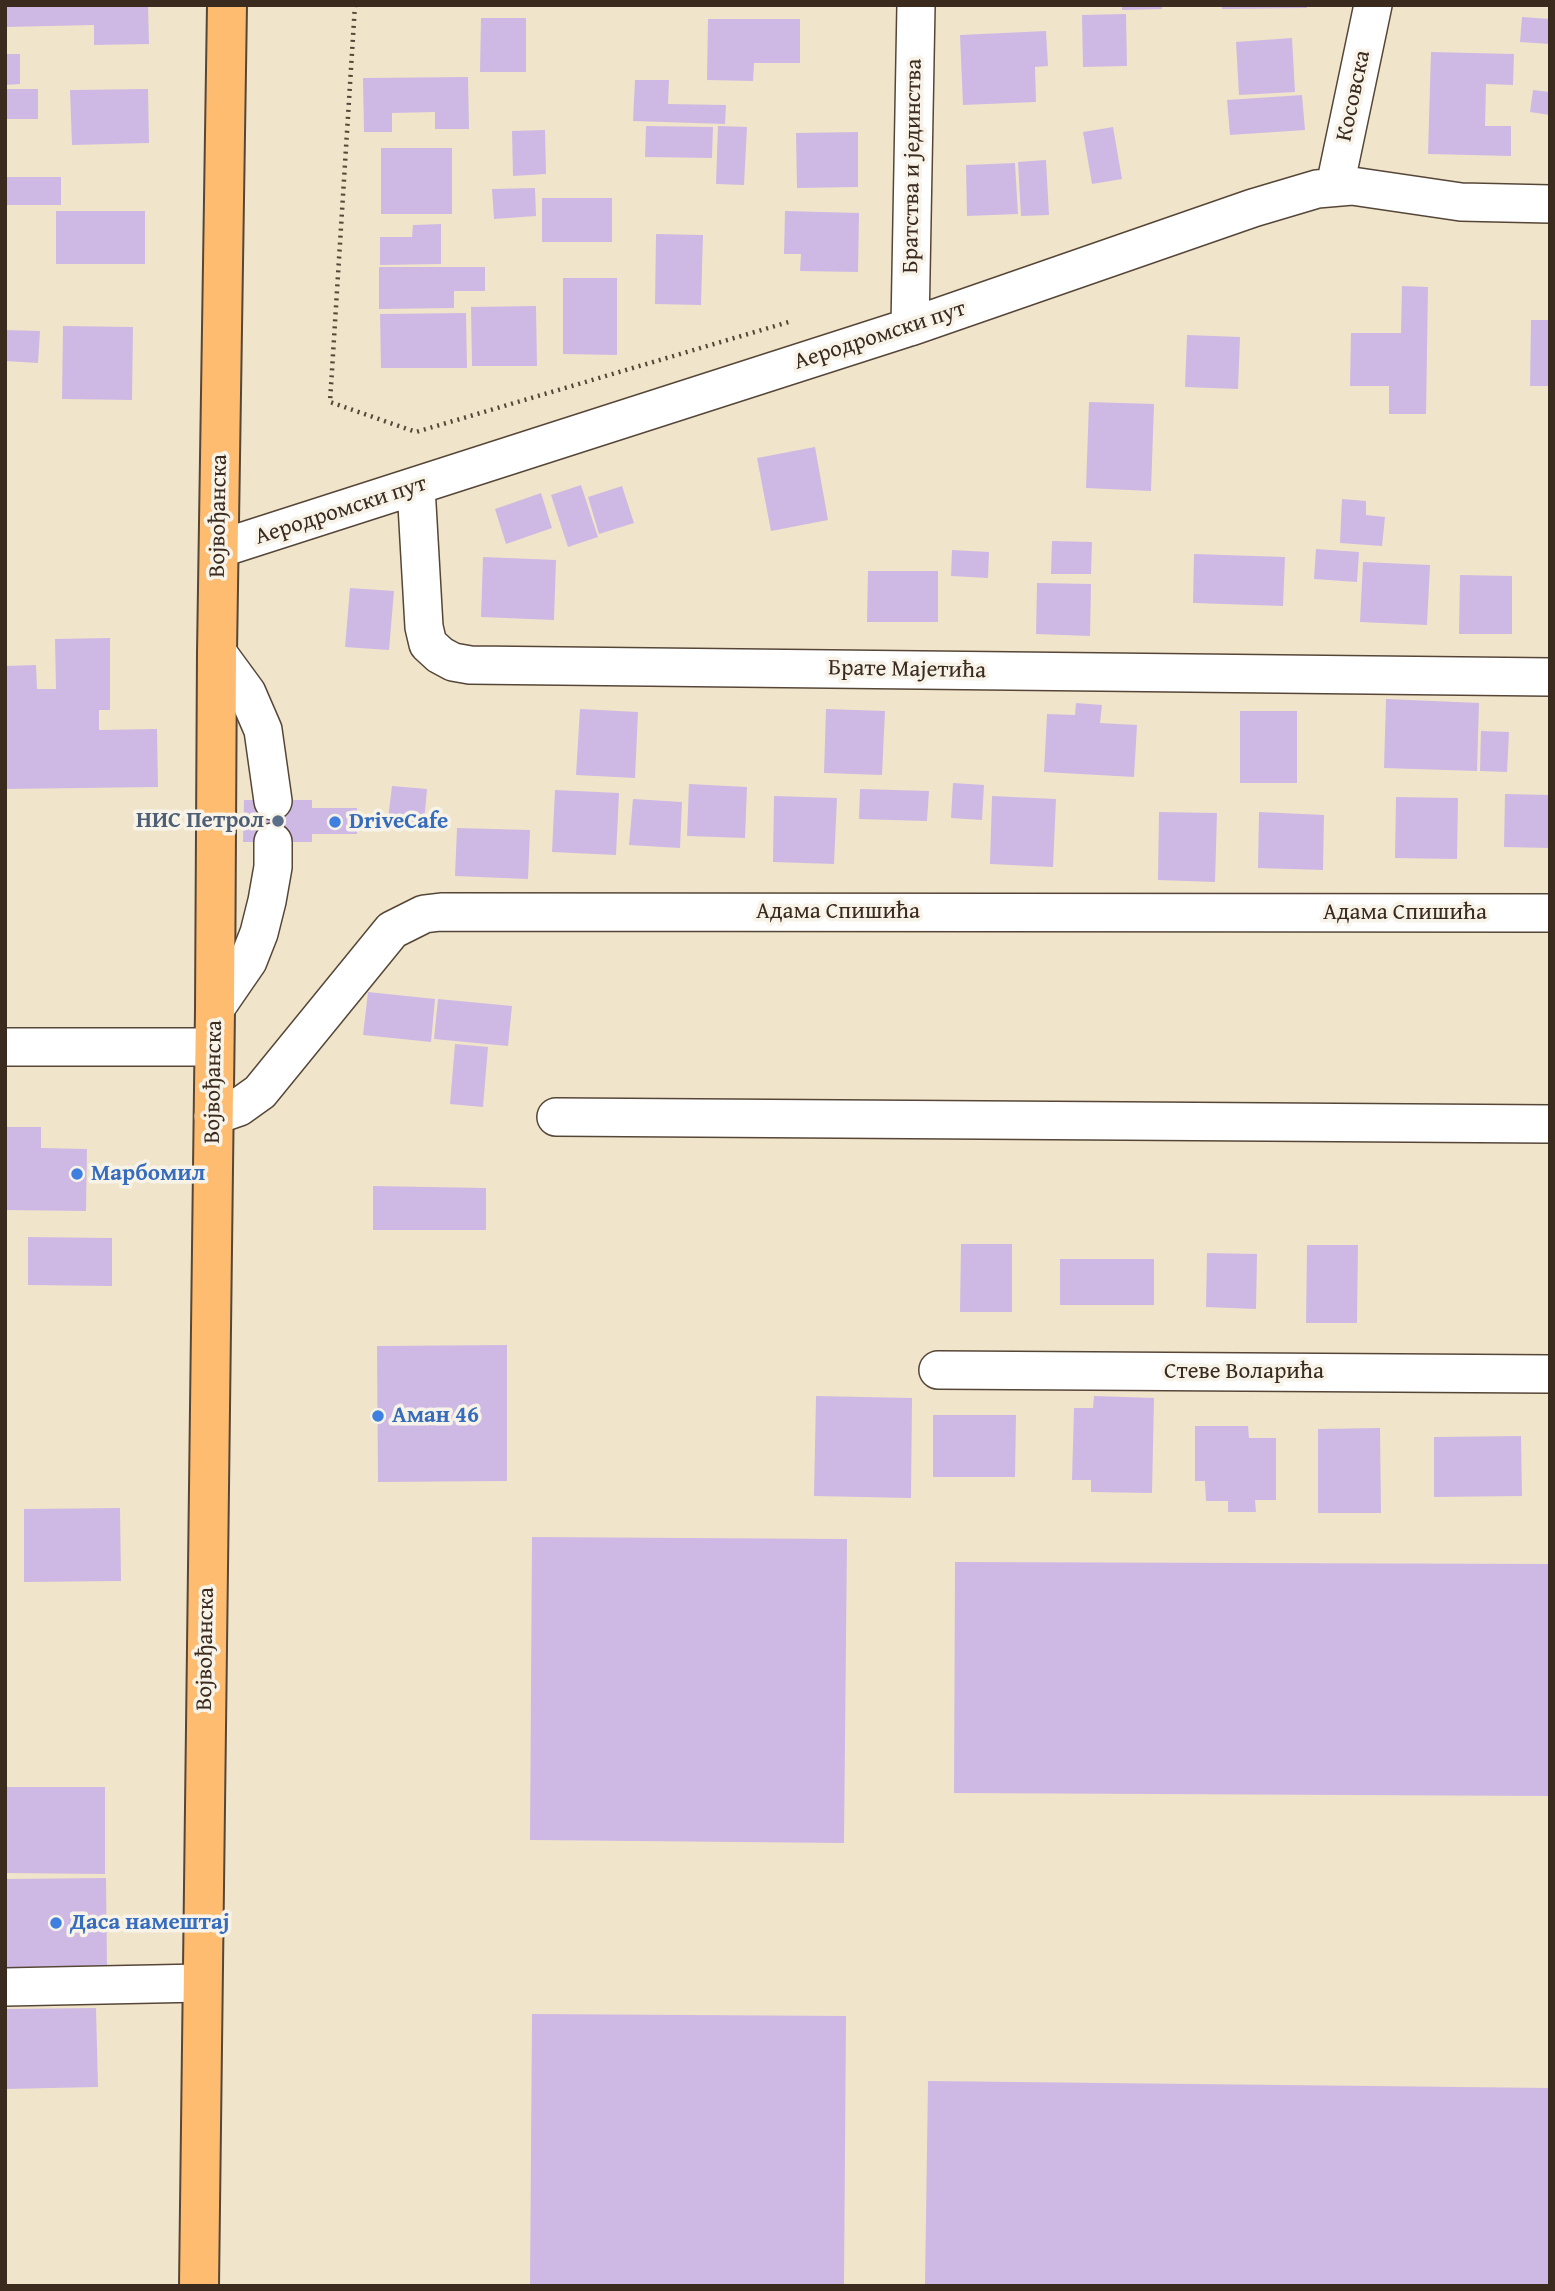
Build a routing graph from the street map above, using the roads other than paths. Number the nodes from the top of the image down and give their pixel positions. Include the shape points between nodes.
1 (227, 5) edge
2 (916, 5) edge
3 (1373, 5) edge
4 (1335, 186) junction
5 (1550, 204) edge
6 (910, 327) junction
7 (416, 487) junction
8 (219, 549) junction
9 (217, 652) junction
10 (1550, 677) edge
11 (273, 801) dead end
12 (273, 842) dead end
13 (1550, 913) edge
14 (215, 1009) junction
15 (5, 1046) edge
16 (214, 1047) junction
17 (213, 1116) junction
18 (556, 1116) dead end
19 (1550, 1124) edge
20 (938, 1370) dead end
21 (1550, 1374) edge
22 (202, 1983) junction
23 (5, 1987) edge
24 (199, 2286) edge

1 - 8 main road, Војвођанска
2 - 6 street, Братства и јединства
3 - 4 street, Косовска
4 - 5 street, Аеродромски пут via 1461,202
4 - 6 street, Аеродромски пут via 1253,208
6 - 7 street, Аеродромски пут
7 - 8 street, Аеродромски пут
7 - 10 street, Брате Мајетића via 428,644 453,662 470,665
8 - 9 main road, Војвођанска
9 - 11 street via 247,694 262,730
9 - 14 main road, Војвођанска
12 - 14 street via 271,879 259,933 248,961
13 - 17 street, Адама Спишића via 424,914 392,930 260,1092 239,1107
14 - 16 main road, Војвођанска
15 - 16 street
16 - 17 main road, Војвођанска
17 - 22 main road, Војвођанска
18 - 19 street
20 - 21 street, Стеве Воларића
22 - 23 street
22 - 24 main road, Војвођанска

